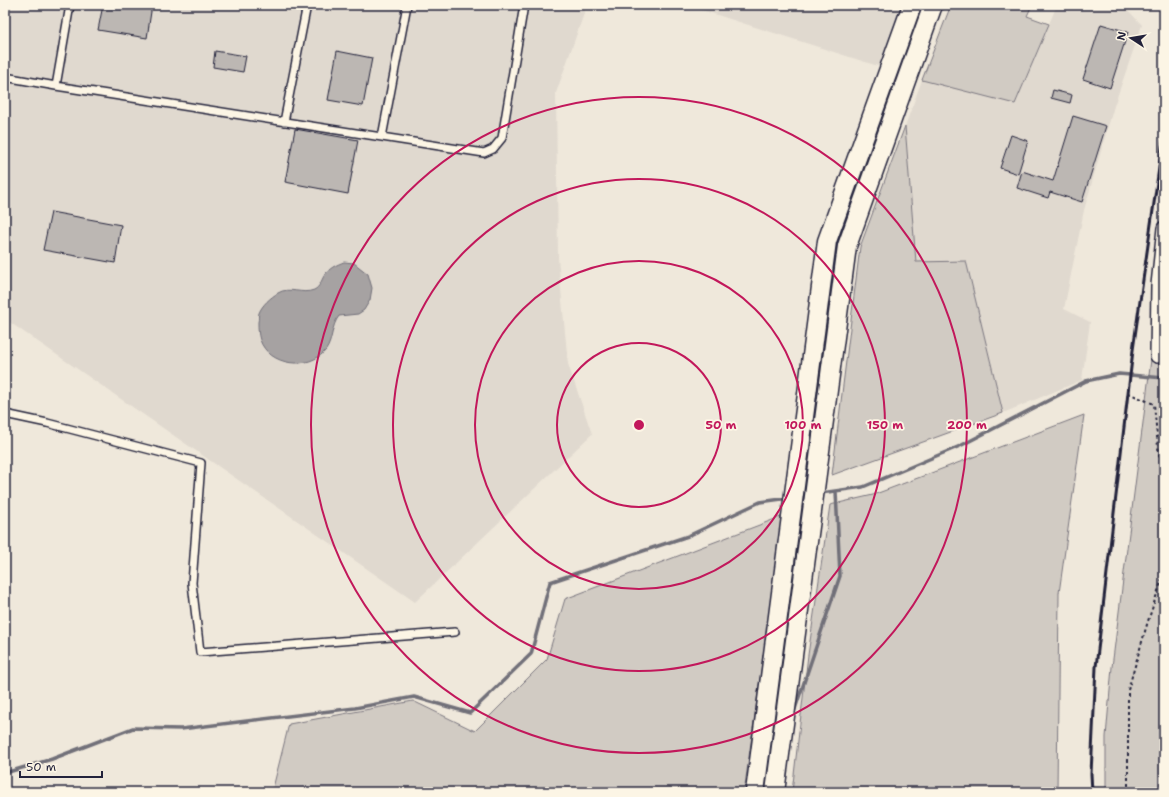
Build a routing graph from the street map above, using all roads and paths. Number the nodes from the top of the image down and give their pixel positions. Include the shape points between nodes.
1 (70, 5) edge
2 (307, 5) edge
3 (407, 5) edge
4 (524, 5) edge
5 (912, 5) edge
6 (933, 5) edge
7 (5, 77) edge
8 (56, 86) junction
9 (284, 122) junction
10 (382, 137) junction
11 (1164, 228) edge
12 (1157, 356) dead end
13 (1128, 393) dead end
14 (5, 414) edge
15 (1164, 482) edge
16 (1164, 573) edge
17 (455, 632) dead end
18 (755, 792) edge
19 (775, 792) edge
20 (1128, 792) edge

1 - 8 lane
2 - 9 lane
3 - 10 lane
4 - 10 lane via 502,138 493,149 484,153
5 - 18 street via 828,241
6 - 19 street via 847,246
7 - 8 lane
8 - 9 lane
9 - 10 lane
11 - 12 street via 1158,285
13 - 15 path via 1154,404
14 - 17 lane via 201,463 192,583 200,652
16 - 20 path via 1128,690

